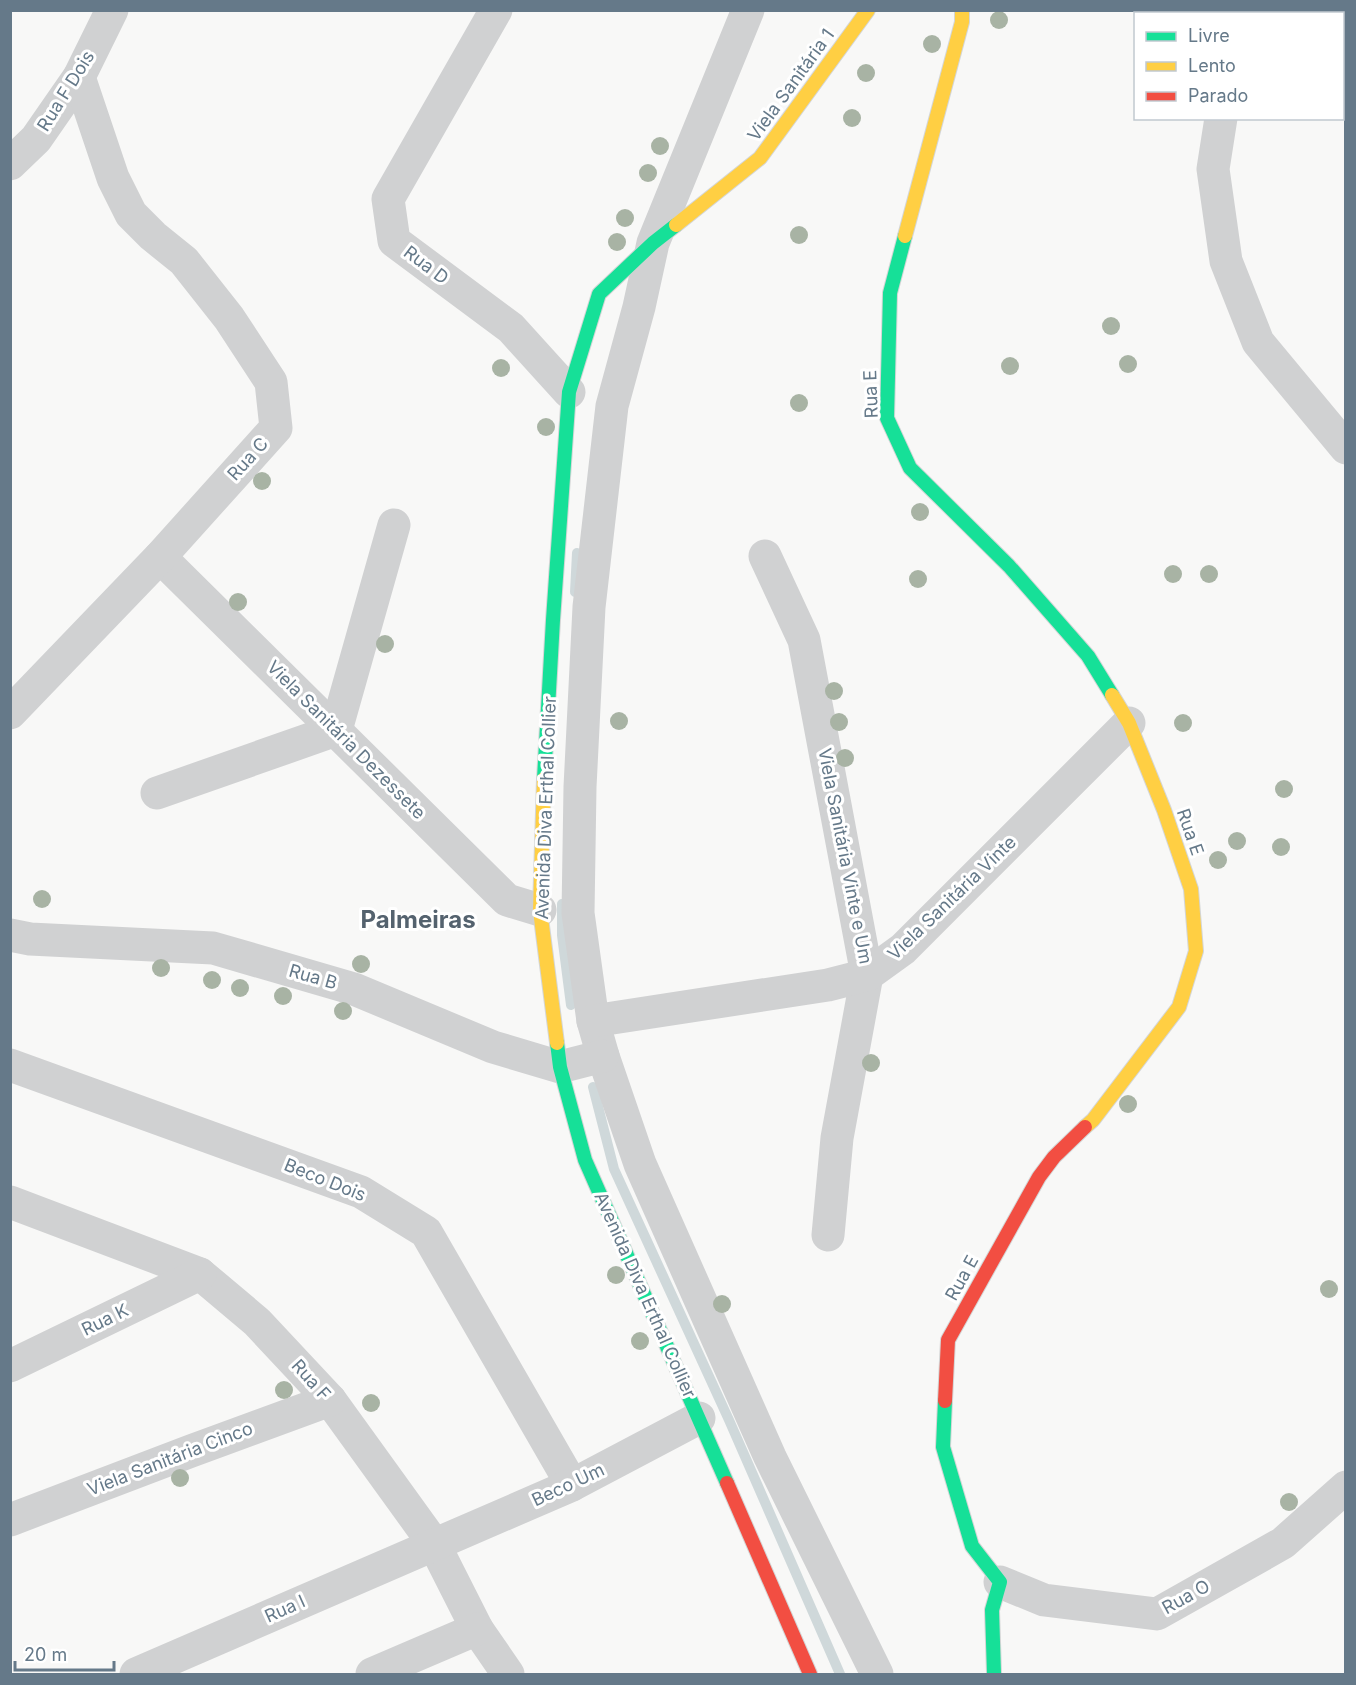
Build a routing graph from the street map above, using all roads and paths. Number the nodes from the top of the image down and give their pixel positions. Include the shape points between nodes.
1 (112, 10) edge
2 (496, 10) edge
3 (748, 10) edge
4 (868, 10) edge
5 (962, 10) edge
6 (79, 77) junction
7 (1221, 120) edge
8 (10, 164) edge
9 (653, 243) junction
10 (568, 392) junction
11 (1346, 448) edge
12 (394, 525) dead end
13 (160, 556) junction
14 (765, 556) dead end
15 (10, 713) edge
16 (1129, 723) junction
17 (336, 730) junction
18 (157, 793) dead end
19 (540, 910) junction
20 (10, 935) edge
21 (867, 975) junction
22 (593, 1021) junction
23 (603, 1056) junction
24 (10, 1065) edge
25 (560, 1067) junction
26 (10, 1202) edge
27 (828, 1235) dead end
28 (200, 1274) junction
29 (10, 1366) edge
30 (330, 1400) junction
31 (699, 1418) junction
32 (572, 1485) junction
33 (1346, 1487) edge
34 (10, 1520) edge
35 (434, 1544) junction
36 (1000, 1582) junction
37 (477, 1629) junction
38 (136, 1674) edge
39 (372, 1674) edge
40 (508, 1674) edge
41 (810, 1674) edge
42 (877, 1674) edge
43 (994, 1674) edge

1 - 6 street, Rua F Dois
2 - 10 street, Rua D via 388,200 394,241 511,328
3 - 9 street, Avenida Diva Erthal Collier
4 - 9 street, Viela Sanitária 1 via 760,158
5 - 16 street, Rua E via 890,293 887,418 910,468 1009,566 1088,656
6 - 8 street, Rua F Dois via 36,139
6 - 13 street, Rua C via 113,178 131,214 184,261 229,318 271,382 276,428
7 - 11 street via 1213,169 1226,261 1258,342
9 - 10 street, Avenida Diva Erthal Collier via 599,294
9 - 22 street, Avenida Diva Erthal Collier via 612,406 589,608 578,913
10 - 19 street, Avenida Diva Erthal Collier via 543,796
12 - 17 street
13 - 15 street, Rua C
13 - 17 street, Viela Sanitária Dezessete
14 - 21 street, Viela Sanitária Vinte e Um via 804,640
16 - 21 street, Viela Sanitária Vinte via 903,949
16 - 36 street, Rua E via 1191,889 1196,951 1179,1007 1093,1120 1039,1177 948,1340 943,1447 972,1546
17 - 18 street
17 - 19 street, Viela Sanitária Dezessete via 507,900
19 - 25 street, Avenida Diva Erthal Collier
20 - 25 street, Rua B via 213,948 354,989 493,1047
21 - 22 street, Viela Sanitária Vinte via 828,985
21 - 27 street, Viela Sanitária Vinte e Um via 837,1138
22 - 23 street, Avenida Diva Erthal Collier
23 - 25 street
23 - 42 street, Avenida Diva Erthal Collier via 645,1175 770,1457
24 - 32 street, Beco Dois via 361,1192 426,1232
25 - 31 street, Avenida Diva Erthal Collier via 585,1160
26 - 28 street, Rua F
28 - 29 street, Rua K
28 - 30 street, Rua F via 258,1322
30 - 34 street, Viela Sanitária Cinco
30 - 35 street, Rua F
31 - 32 street, Beco Um
31 - 41 street, Avenida Diva Erthal Collier
32 - 35 street, Beco Um
33 - 36 street, Rua O via 1283,1543 1157,1614 1044,1600
35 - 37 street, Rua F
35 - 38 street, Rua I
36 - 43 street via 992,1610
37 - 39 street
37 - 40 street, Rua F

